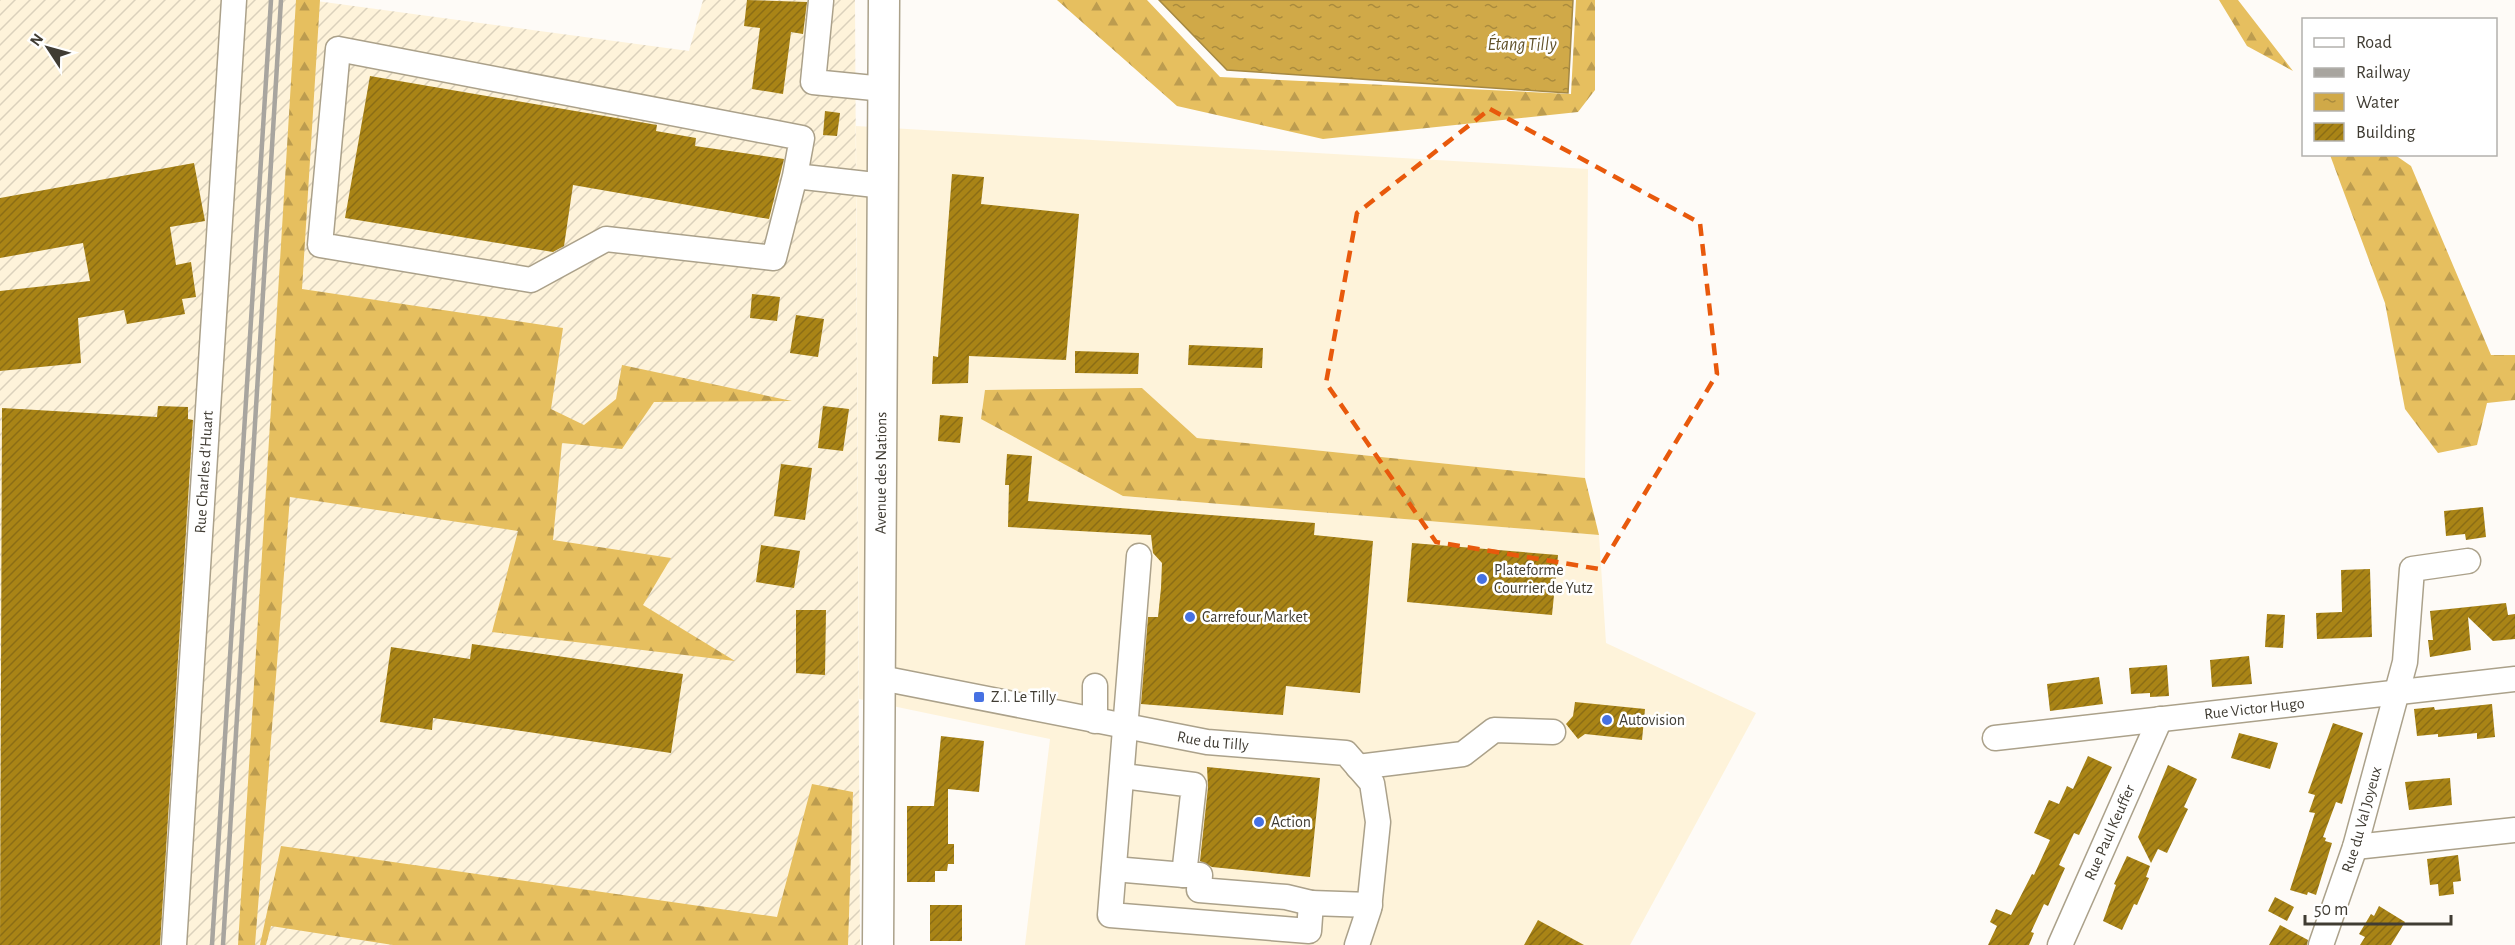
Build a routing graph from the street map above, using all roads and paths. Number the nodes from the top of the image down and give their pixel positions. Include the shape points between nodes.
1 (234, 0) edge
2 (884, 0) edge
3 (821, 1) edge
4 (884, 89) junction
5 (795, 176) junction
6 (884, 186) junction
7 (1140, 556) dead end
8 (2468, 561) dead end
9 (881, 678) junction
10 (2515, 679) edge
11 (1095, 686) dead end
12 (2397, 692) junction
13 (2160, 719) junction
14 (1095, 721) junction
15 (1126, 726) junction
16 (1553, 732) dead end
17 (1995, 738) dead end
18 (1359, 767) junction
19 (1123, 776) junction
20 (2515, 830) edge
21 (2355, 847) junction
22 (1114, 869) junction
23 (1184, 874) junction
24 (1311, 903) junction
25 (1370, 905) junction
26 (174, 945) edge
27 (878, 945) edge
28 (1357, 945) edge
29 (2060, 945) edge
30 (2321, 945) edge

1 - 26 street, Rue Charles d’Huart
2 - 4 main road, Avenue des Nations
3 - 4 street via 813,82
4 - 6 main road, Avenue des Nations
5 - 5 street via 802,138 339,49 320,245 531,280 606,238 774,258
5 - 6 street
6 - 9 main road, Avenue des Nations
7 - 15 street
8 - 12 street, Rue du Val Joyeux via 2412,569 2405,662
9 - 14 street, Rue du Tilly
9 - 27 main road, Avenue des Nations
10 - 12 street, Rue Victor Hugo
11 - 14 street
12 - 13 street, Rue Victor Hugo
12 - 21 street, Rue du Val Joyeux
13 - 17 street, Rue Victor Hugo
13 - 29 street, Rue Paul Keuffer
14 - 15 street, Rue du Tilly
15 - 18 street, Rue du Tilly via 1207,742 1346,753
15 - 19 street
16 - 18 street via 1494,730 1463,754
18 - 25 street, Rue du Tilly via 1372,783 1378,822
19 - 22 street
19 - 23 street via 1194,785
20 - 21 street
21 - 30 street, Rue du Val Joyeux
22 - 23 street
22 - 24 street via 1110,915 1309,931
23 - 24 street via 1200,875 1198,891 1286,897
24 - 25 street
25 - 28 street, Rue du Tilly

